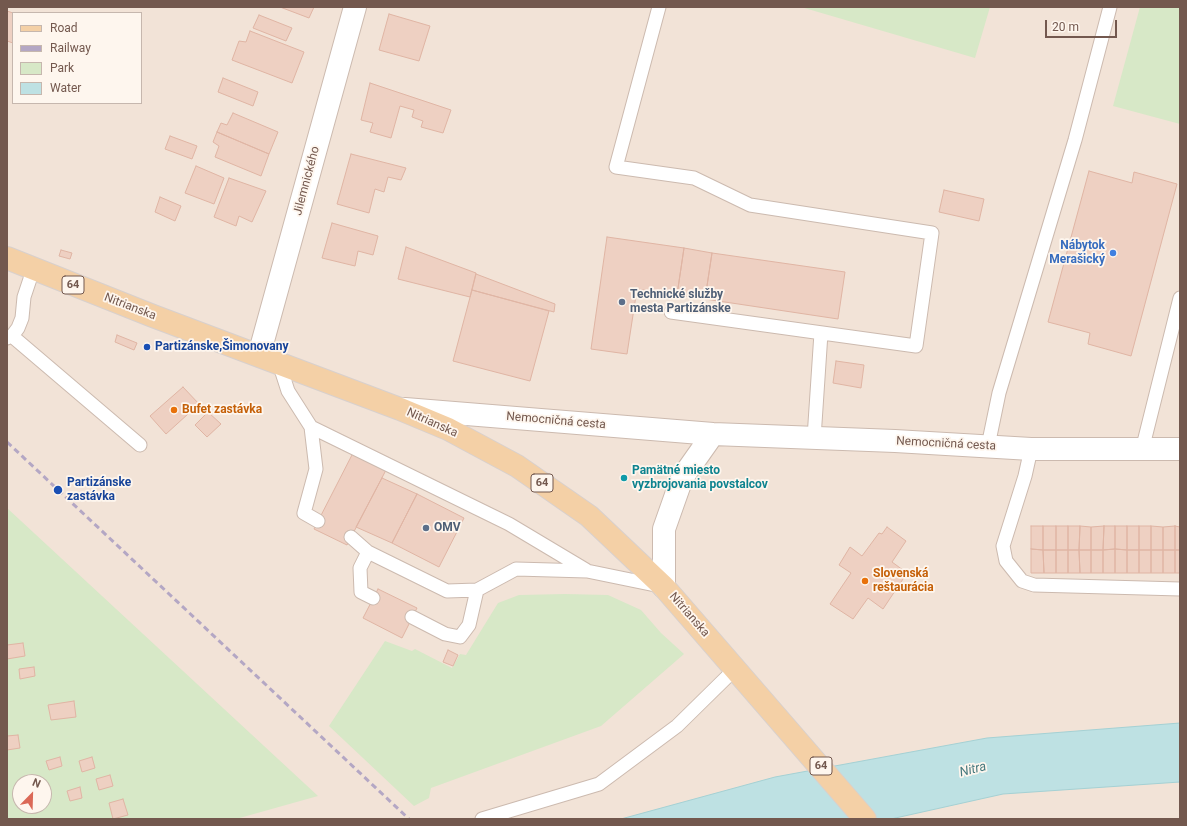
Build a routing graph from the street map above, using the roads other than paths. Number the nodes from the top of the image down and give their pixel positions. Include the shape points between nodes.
1 (355, 7) edge
2 (659, 7) edge
3 (1110, 7) edge
4 (7, 258) edge
5 (33, 270) junction
6 (1180, 298) edge
7 (671, 312) dead end
8 (821, 333) junction
9 (9, 337) edge
10 (269, 359) junction
11 (400, 408) junction
12 (311, 428) junction
13 (713, 434) junction
14 (814, 438) junction
15 (140, 445) dead end
16 (988, 446) junction
17 (1030, 449) junction
18 (1180, 449) edge
19 (1142, 450) junction
20 (318, 520) dead end
21 (351, 537) dead end
22 (368, 552) junction
23 (587, 571) junction
24 (664, 587) junction
25 (1180, 589) edge
26 (477, 590) junction
27 (373, 598) dead end
28 (412, 617) dead end
29 (735, 669) junction
30 (482, 819) edge
31 (866, 819) edge

1 - 10 street, Jilemnického
2 - 8 lane via 616,166 694,178 750,205 932,233 916,346
3 - 16 lane via 1074,140 999,394
4 - 5 main road, Nitrianska / 64
5 - 9 lane via 24,297 22,318 18,328
5 - 10 main road, Nitrianska / 64
6 - 19 lane
7 - 8 lane
8 - 14 lane
9 - 15 lane
10 - 11 main road, Nitrianska / 64
10 - 12 lane
11 - 13 street, Nemocničná cesta
11 - 24 main road, Nitrianska / 64 via 482,447 517,466 557,493 590,516
12 - 20 lane via 316,468 304,513
12 - 23 lane via 509,524
13 - 14 street, Nemocničná cesta
13 - 24 street via 682,478 664,529
14 - 16 street, Nemocničná cesta
16 - 17 street, Nemocničná cesta
17 - 19 street, Nemocničná cesta
17 - 25 lane via 1025,476 1003,546 1006,562 1022,581 1034,585
18 - 19 street, Nemocničná cesta
21 - 22 lane
22 - 26 lane via 447,591
22 - 27 lane via 360,568 361,592
23 - 24 lane
23 - 26 lane via 516,570
24 - 29 main road, Nitrianska / 64
26 - 28 lane via 469,625 460,637 445,634
29 - 30 lane via 677,726 599,784
29 - 31 main road, Nitrianska / 64

